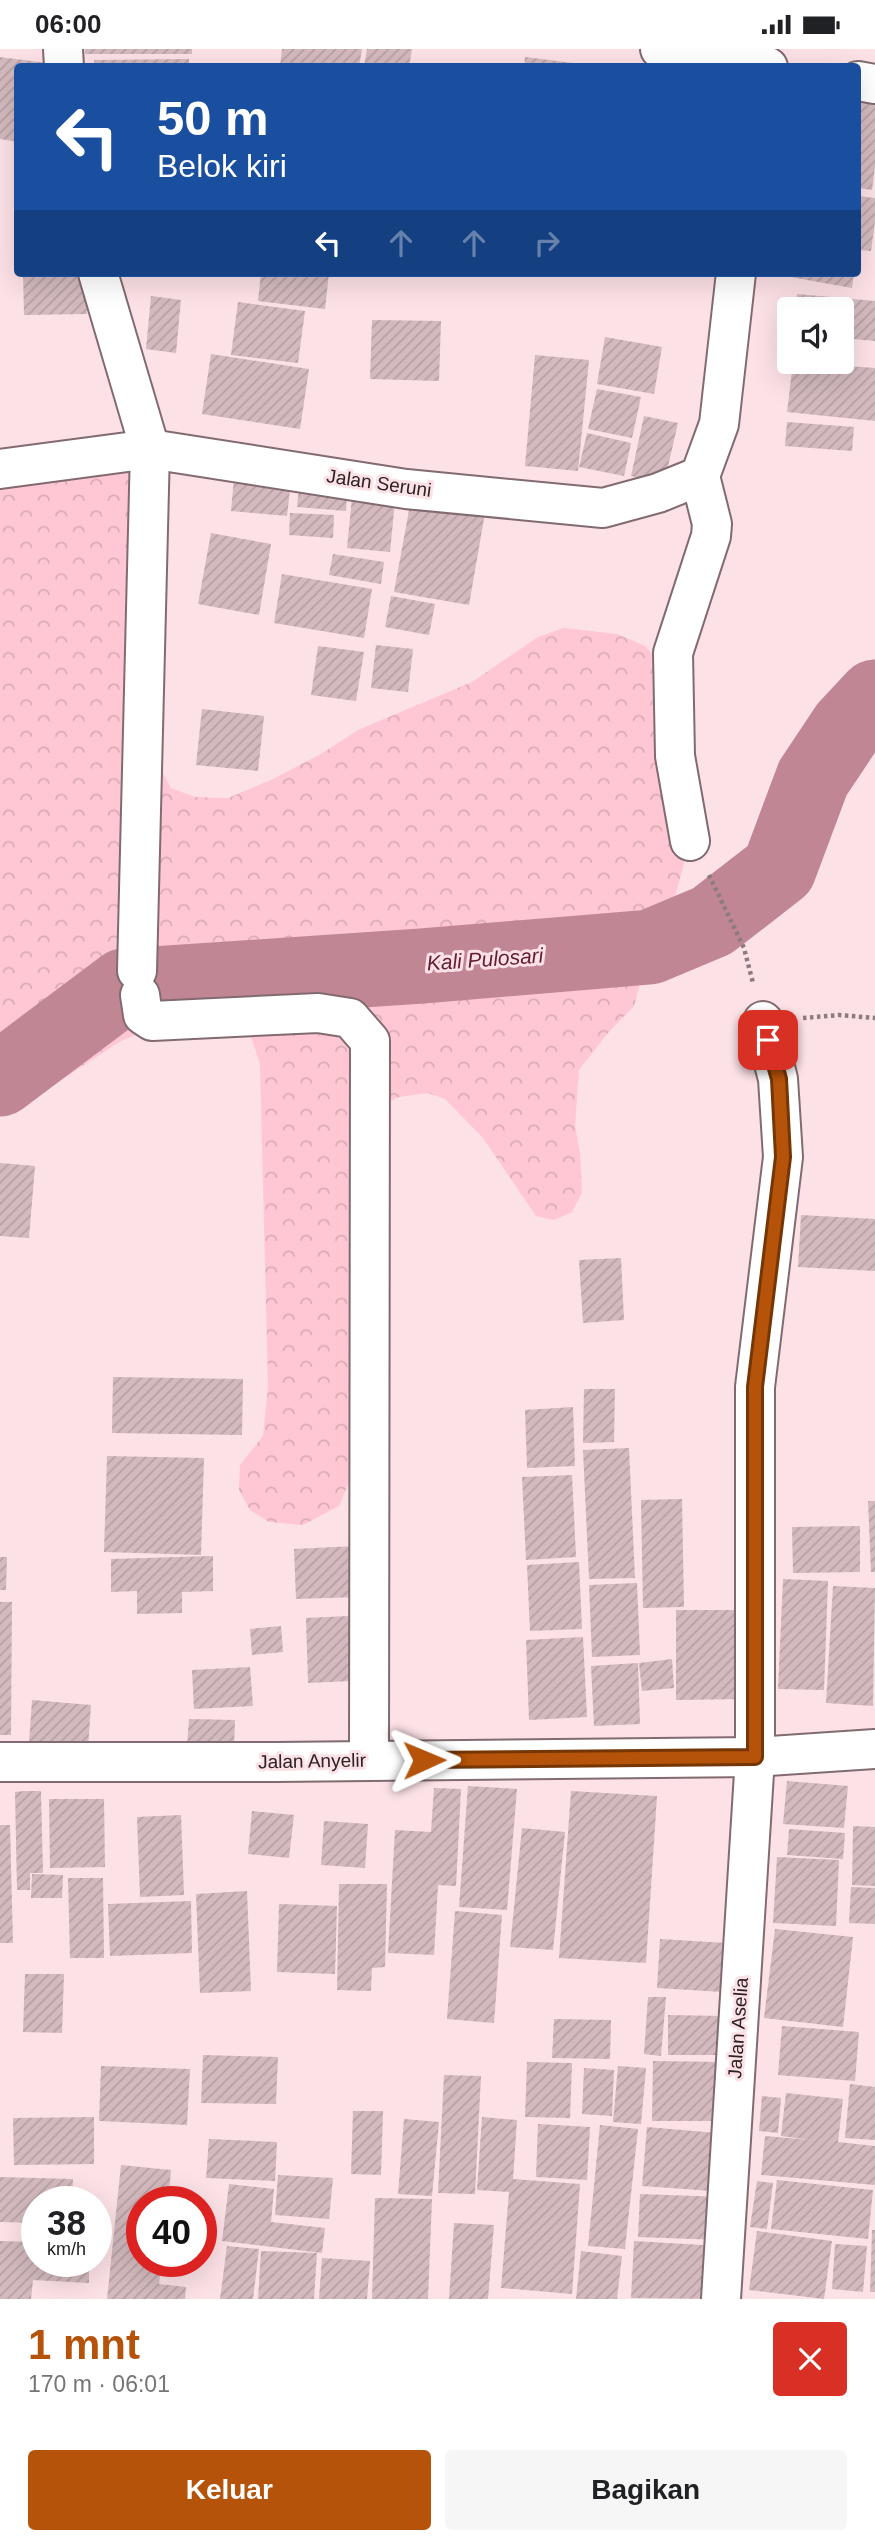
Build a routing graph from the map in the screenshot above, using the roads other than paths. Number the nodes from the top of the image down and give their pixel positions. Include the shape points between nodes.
1 (660, 49) edge
2 (761, 62) edge
3 (99, 277) edge
4 (736, 277) edge
5 (150, 449) junction
6 (0, 469) edge
7 (700, 476) junction
8 (690, 841) dead end
9 (763, 1021) road end
10 (875, 1749) edge
11 (755, 1757) junction
12 (369, 1761) junction
13 (0, 1762) edge
14 (721, 2299) edge

1 - 2 street
3 - 5 street
4 - 7 street via 719,424
5 - 6 street, Jalan Seruni
5 - 7 street, Jalan Seruni via 406,489 603,508
5 - 12 street via 139,983 143,1015 152,1021 318,1013 350,1018 370,1041
7 - 8 street via 711,536 673,653 671,675 675,756
9 - 11 street, Jalan Aselia via 779,1079 783,1157 755,1387
10 - 11 street, Jalan Anyelir
11 - 12 street, Jalan Anyelir
11 - 14 street, Jalan Aselia
12 - 13 street, Jalan Anyelir

